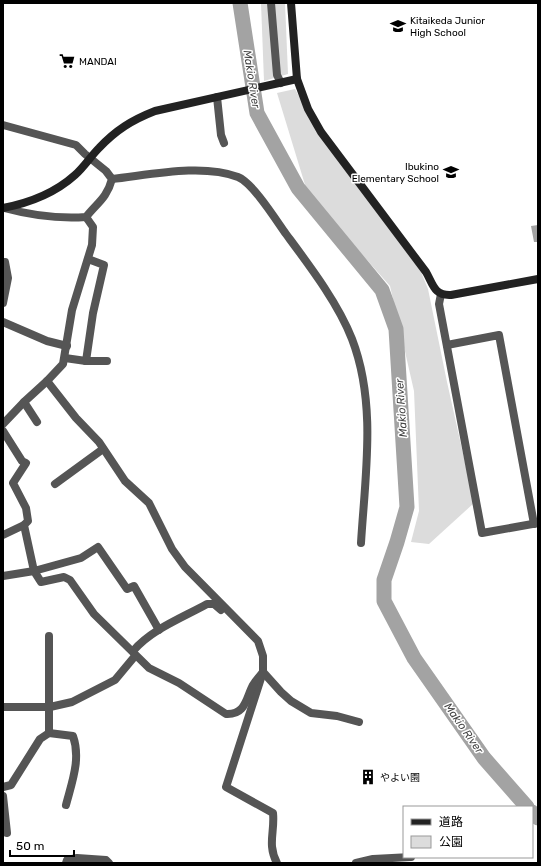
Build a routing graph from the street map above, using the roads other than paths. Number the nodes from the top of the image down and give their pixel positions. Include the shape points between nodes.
1 (271, 3) edge
2 (291, 3) edge
3 (297, 79) junction
4 (279, 84) junction
5 (220, 97) junction
6 (3, 125) edge
7 (220, 139) dead end
8 (90, 158) junction
9 (112, 179) junction
10 (3, 208) edge
11 (86, 218) junction
12 (88, 259) junction
13 (4, 262) dead end
14 (538, 279) edge
15 (441, 294) junction
16 (3, 303) edge
17 (3, 322) edge
18 (448, 345) junction
19 (67, 346) junction
20 (65, 358) junction
21 (86, 361) junction
22 (107, 362) dead end
23 (47, 381) junction
24 (24, 402) junction
25 (37, 422) dead end
26 (3, 424) edge
27 (3, 431) edge
28 (103, 449) junction
29 (55, 484) dead end
30 (536, 524) edge
31 (24, 525) junction
32 (3, 535) edge
33 (361, 543) dead end
34 (64, 562) junction
35 (34, 571) junction
36 (3, 576) edge
37 (67, 578) junction
38 (236, 619) junction
39 (159, 630) junction
40 (48, 636) dead end
41 (134, 653) junction
42 (263, 672) junction
43 (3, 707) edge
44 (50, 707) junction
45 (359, 722) dead end
46 (50, 733) junction
47 (3, 787) edge
48 (3, 796) edge
49 (66, 805) dead end
50 (7, 833) dead end
51 (403, 857) edge
52 (66, 863) edge
53 (109, 863) edge
54 (277, 863) edge
55 (356, 863) edge

1 - 4 street
2 - 3 street
3 - 4 street
3 - 15 street via 308,110 321,132 426,272 435,290
4 - 5 street
5 - 7 street
5 - 8 street via 155,111 140,117 119,129
6 - 8 street via 76,145
8 - 9 street
8 - 10 street via 74,175 50,193
9 - 11 street via 105,196
9 - 33 street via 192,170 221,172 239,177 256,192 314,273 335,305 352,339 362,373 368,414
10 - 11 street via 29,214
11 - 12 street via 93,227
12 - 19 street via 72,310
12 - 21 street via 104,265
13 - 16 street via 8,278
14 - 15 street via 451,295
15 - 18 street via 439,304
17 - 19 street via 47,341
18 - 30 street via 499,335
18 - 30 street via 482,533
19 - 20 street
20 - 21 street
20 - 23 street via 63,364
21 - 22 street
23 - 24 street
23 - 28 street
24 - 25 street
24 - 26 street
27 - 31 street via 22,461 26,463 13,483 26,508 28,521
28 - 29 street
28 - 38 street via 125,480 149,503 172,549 185,567
31 - 32 street
31 - 35 street
34 - 35 street
34 - 37 street
34 - 39 street via 81,558 98,547 127,589 134,586
35 - 36 street
35 - 37 street via 41,582
37 - 41 street via 94,614
38 - 39 street via 228,618 214,604 208,604
38 - 42 street via 258,641 263,656
39 - 41 street via 141,642
40 - 44 street
41 - 42 street via 149,668 179,683 226,714 233,714 242,708 253,685
41 - 44 street via 115,680 72,702
42 - 45 street via 291,701 312,713
42 - 54 street via 226,788 273,813 271,839 273,856
43 - 44 street
44 - 46 street
46 - 47 street via 40,739 11,785
46 - 49 street via 73,736 77,747 76,765
48 - 50 street
51 - 55 street
52 - 53 street via 67,860 76,858 106,860

